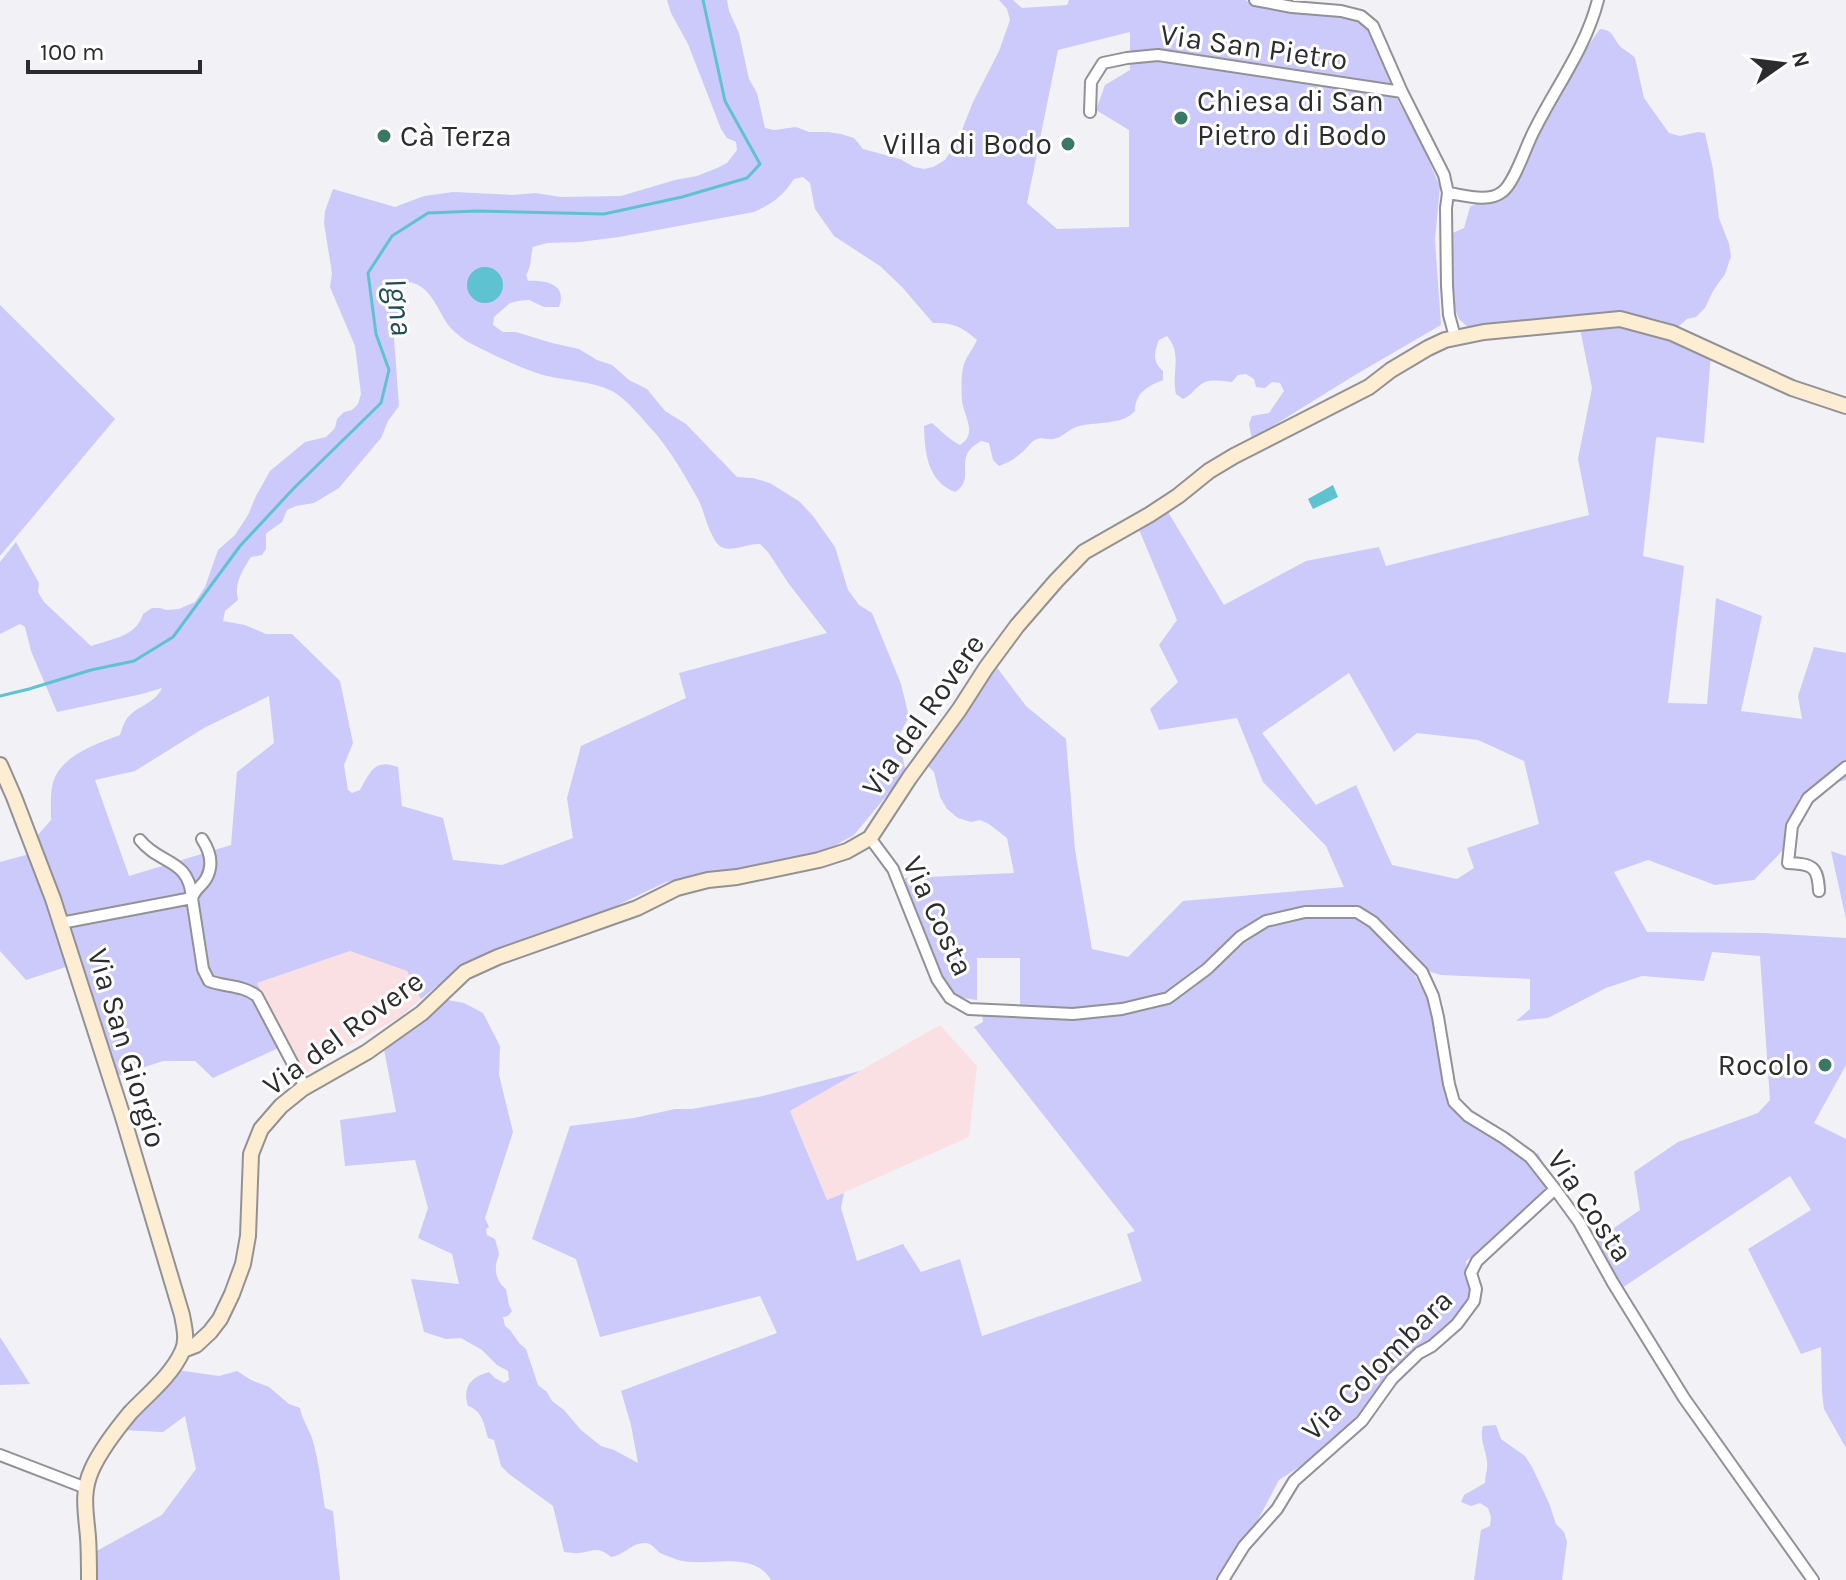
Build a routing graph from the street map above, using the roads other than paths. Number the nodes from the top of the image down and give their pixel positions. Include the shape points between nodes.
1 (1255, 0) edge
2 (1598, 0) edge
3 (1402, 92) junction
4 (1090, 112) dead end
5 (1448, 193) junction
6 (1455, 337) junction
7 (1846, 406) edge
8 (0, 765) edge
9 (1846, 767) edge
10 (870, 838) junction
11 (202, 839) dead end
12 (140, 840) dead end
13 (1819, 891) dead end
14 (192, 898) junction
15 (61, 923) junction
16 (305, 1087) junction
17 (1555, 1189) junction
18 (183, 1350) junction
19 (0, 1455) edge
20 (86, 1488) junction
21 (89, 1580) edge
22 (1223, 1580) edge
23 (1813, 1580) edge

1 - 3 street, Via San Pietro via 1361,16 1373,26
2 - 5 street via 1578,54 1502,192 1488,197
3 - 4 street, Via San Pietro via 1158,55 1103,63 1091,82
3 - 5 street, Via San Pietro
5 - 6 street, Via San Pietro via 1447,286
6 - 7 street, Via del Rovere via 1620,319 1672,333 1792,388
6 - 10 street, Via del Rovere via 1234,456 1084,552 1017,626
8 - 15 street, Via San Giorgio
9 - 13 street via 1808,798 1792,826 1788,863 1814,869
10 - 16 street, Via del Rovere via 819,860 677,888 637,908 498,957 465,972 411,1021
10 - 17 street, Via Costa via 893,869 937,979 950,998 969,1009 1073,1014 1168,998 1266,921 1305,912 1357,912 1422,972 1433,996 1454,1102 1530,1157
11 - 14 street via 211,868
12 - 14 street via 187,876
14 - 15 street
14 - 16 street via 209,981 257,996
15 - 18 street, Via San Giorgio via 182,1315
16 - 18 street, Via del Rovere via 261,1129 251,1154 243,1264 220,1319 196,1345
17 - 22 street, Via Colombara via 1477,1261 1471,1273 1474,1301 1457,1324 1392,1379 1362,1421 1294,1481
17 - 23 street, Via Costa via 1684,1398
18 - 20 street, Via del Rovere via 104,1447
19 - 20 street
20 - 21 street

